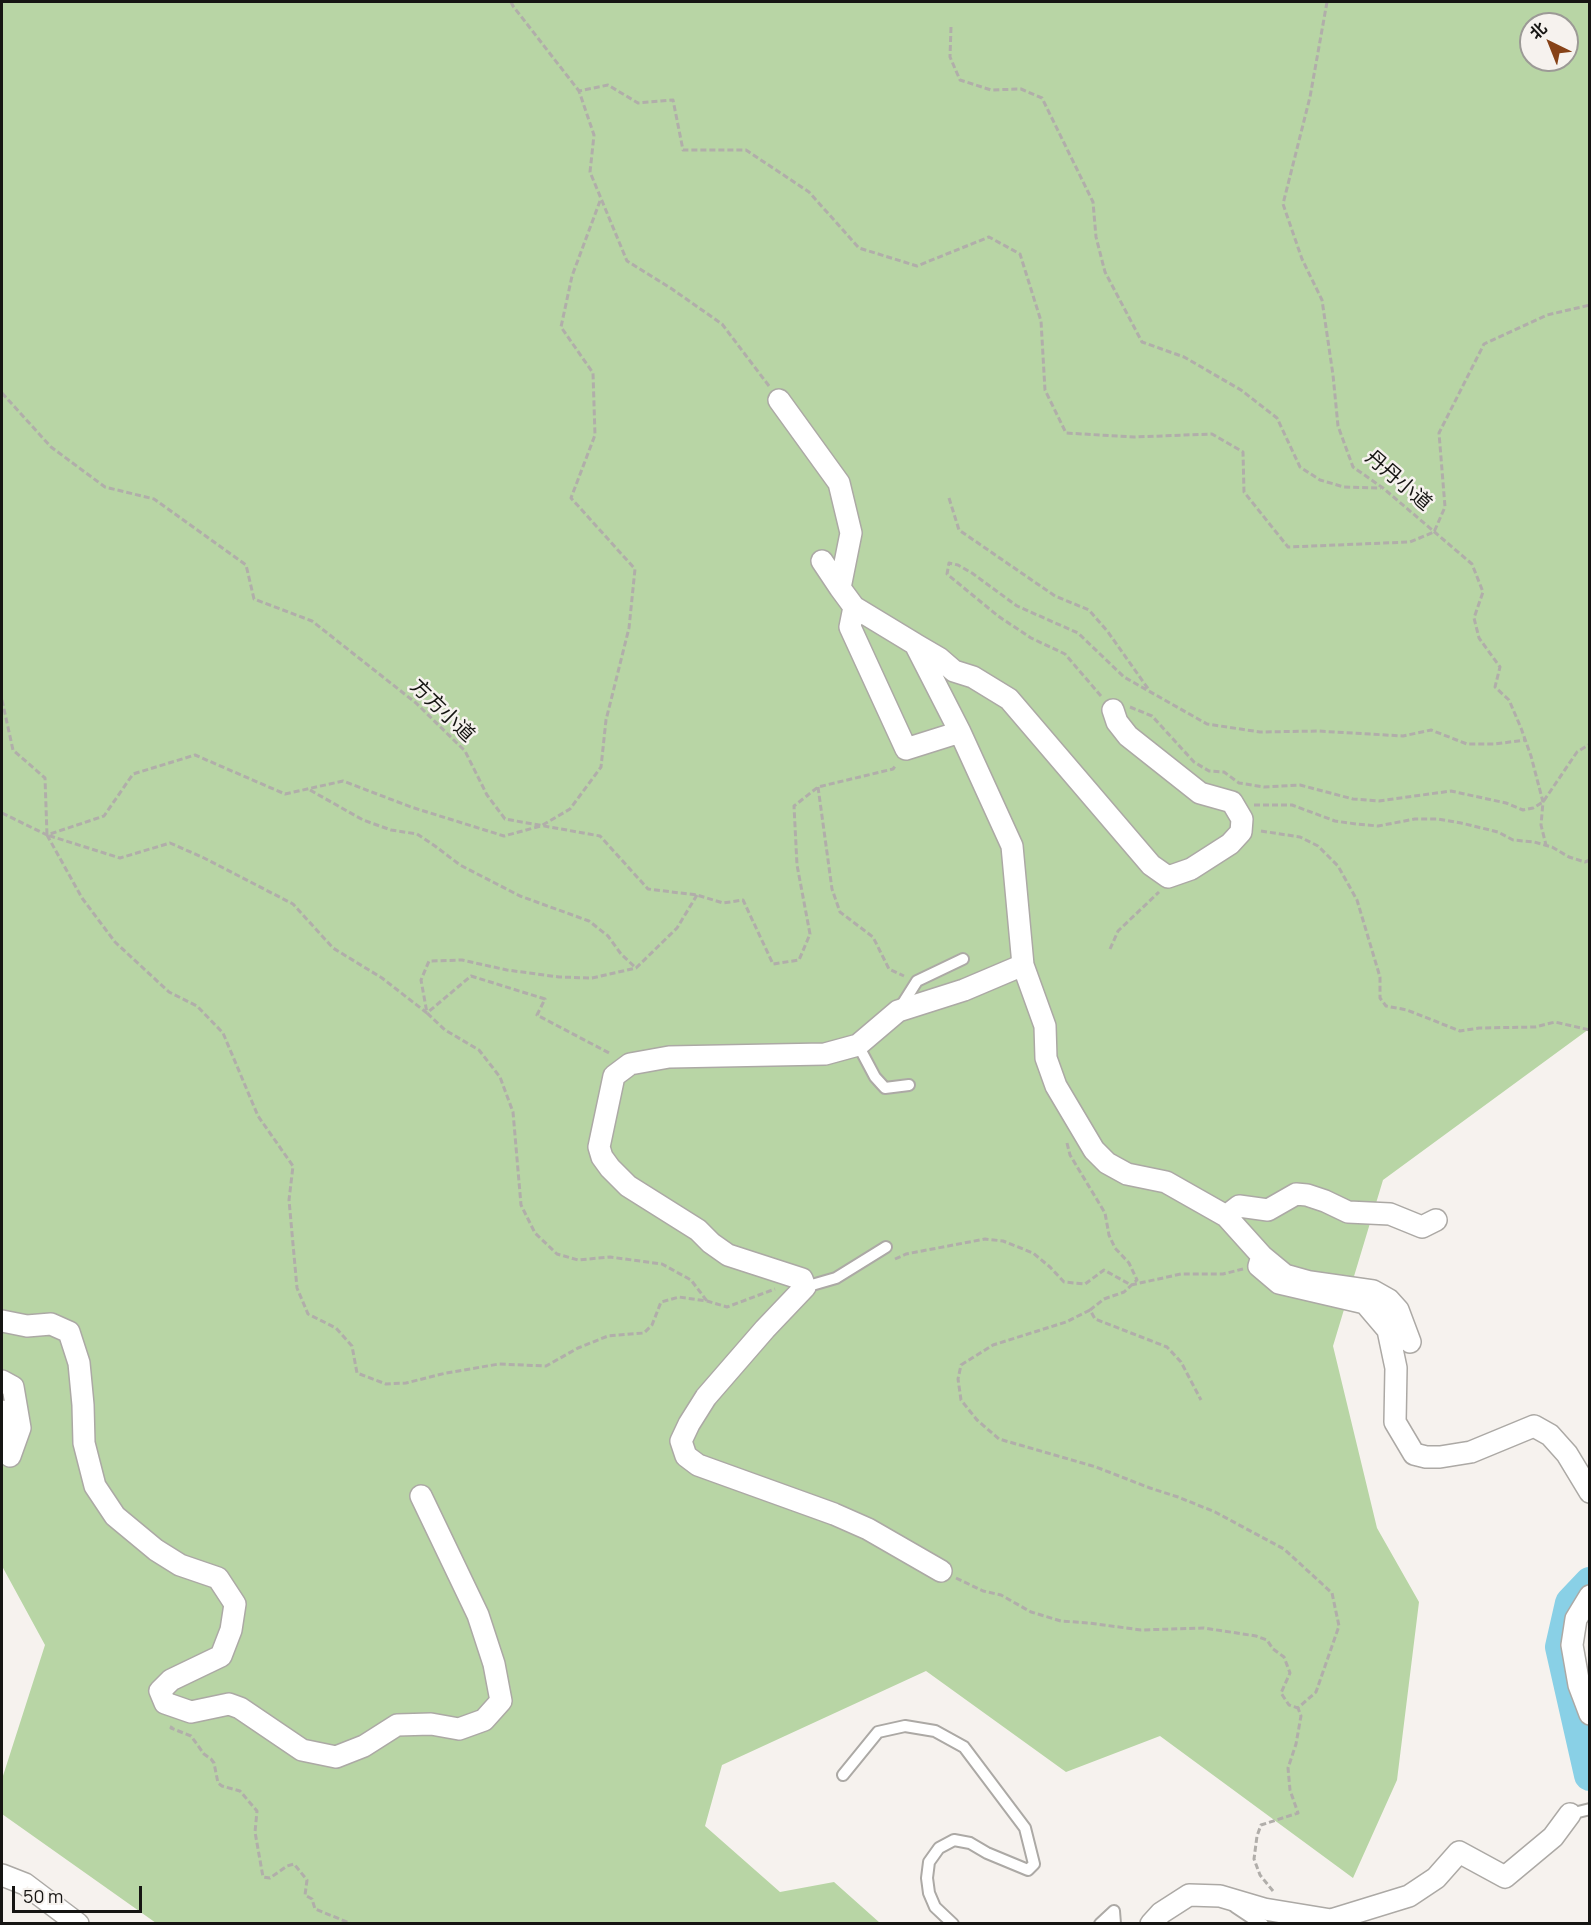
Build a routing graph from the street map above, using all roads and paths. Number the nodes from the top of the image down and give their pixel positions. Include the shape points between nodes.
1 (511, 2) edge
2 (1327, 2) edge
3 (951, 27) dead end
4 (579, 91) junction
5 (601, 200) junction
6 (1590, 305) edge
7 (2, 393) edge
8 (779, 400) joint
9 (1383, 488) junction
10 (949, 498) dead end
11 (1434, 532) junction
12 (822, 561) dead end
13 (840, 588) junction
14 (854, 607) junction
15 (915, 644) junction
16 (1150, 692) junction
17 (2, 700) edge
18 (1113, 710) junction
19 (960, 732) junction
20 (1525, 740) junction
21 (1590, 744) edge
22 (906, 749) junction
23 (1209, 771) junction
24 (818, 787) junction
25 (308, 789) junction
26 (1232, 802) junction
27 (1542, 802) junction
28 (2, 813) edge
29 (1241, 825) junction
30 (541, 826) junction
31 (47, 836) junction
32 (1546, 845) junction
33 (1590, 860) edge
34 (1168, 877) junction
35 (696, 896) junction
36 (1110, 949) dead end
37 (963, 959) dead end
38 (1023, 965) junction
39 (636, 968) junction
40 (917, 981) junction
41 (898, 1011) junction
42 (427, 1013) junction
43 (1590, 1030) edge
44 (858, 1045) junction
45 (630, 1064) junction
46 (909, 1085) dead end
47 (1064, 1136) dead end
48 (1226, 1216) junction
49 (1436, 1220) dead end
50 (886, 1247) dead end
51 (868, 1258) junction
52 (1260, 1261) junction
53 (803, 1283) junction
54 (1131, 1285) junction
55 (707, 1301) junction
56 (1090, 1310) junction
57 (2, 1321) edge
58 (1410, 1342) dead end
59 (2, 1381) edge
60 (1201, 1400) dead end
61 (2, 1411) edge
62 (1590, 1492) edge
63 (421, 1496) dead end
64 (941, 1571) joint
65 (1590, 1596) edge
66 (179, 1708) junction
67 (1298, 1708) junction
68 (1590, 1714) edge
69 (843, 1775) dead end
70 (1580, 1811) edge
71 (2, 1875) edge
72 (1273, 1892) dead end
73 (1220, 1896) junction
74 (78, 1923) edge
75 (352, 1923) edge
76 (953, 1923) edge
77 (1100, 1923) edge
78 (1115, 1923) edge
79 (1151, 1923) edge
80 (1263, 1923) edge

1 - 4 path
2 - 9 path, 丹丹小道 via 1310,97 1283,204 1322,300 1338,426 1353,467
3 - 9 path via 950,57 960,80 991,90 1021,89 1042,98 1093,202 1105,273 1142,342 1184,357 1241,390 1277,418 1300,467 1320,480 1344,487
4 - 5 path via 594,135 590,172
4 - 11 path via 608,85 639,103 673,100 683,150 746,150 809,192 859,248 917,266 989,237 1020,254 1041,321 1045,390 1066,434 1212,434 1243,452 1244,492 1288,547 1410,542
5 - 8 path via 627,261 722,324
5 - 30 path via 572,276 561,327 592,373 595,435 572,498 635,569 634,581 629,628 606,720 602,767 570,809
6 - 11 path via 1547,315 1484,345 1438,433 1445,507
7 - 30 path, 方方小道 via 51,447 105,487 154,499 246,565 254,599 312,621 407,696 465,751 487,795 505,819
8 - 13 street via 839,483 851,533
9 - 11 path, 丹丹小道
10 - 16 path via 959,530 1055,596 1089,610
11 - 20 path, 丹丹小道 via 1472,564 1482,592 1474,618 1479,638 1500,667 1495,687 1509,700
12 - 13 street
13 - 14 street
14 - 15 street
14 - 22 street via 850,627
15 - 19 street
15 - 34 street via 954,671 973,677 1009,699 1151,865
16 - 18 path via 1124,676 1077,633 1017,606 972,573 949,563 947,574 998,616 1065,654
16 - 20 path via 1207,724 1260,732 1403,736 1431,730 1467,744
17 - 31 path via 13,750 45,778
18 - 23 path via 1125,705 1152,716 1194,762
18 - 26 street via 1128,736 1200,793
19 - 22 street
19 - 38 street via 1012,846
20 - 27 path, 丹丹小道
21 - 27 path via 1577,752
22 - 24 path, 方方小道 via 893,769
23 - 26 path
23 - 27 path via 1224,771 1239,783 1264,787 1300,785 1353,799 1379,801 1451,791 1523,810
24 - 35 path, 方方小道 via 794,806 797,865 810,934 799,960 773,964 743,900 723,903
24 - 40 path via 832,889 840,912 873,938 889,969
25 - 30 path via 343,781 504,836
25 - 31 path via 285,794 195,755 133,774 104,816
25 - 39 path via 363,820 417,834 460,866 520,897 589,921
26 - 29 street via 1242,819
26 - 32 path via 1259,806 1292,804 1335,821 1378,826 1438,819
27 - 32 path, 丹丹小道 via 1541,825
28 - 31 path
29 - 34 street via 1241,832 1212,857
29 - 43 path via 1300,837 1318,846 1338,866 1356,900 1380,977 1380,998 1386,1006 1460,1031 1535,1028 1555,1022
30 - 35 path, 方方小道 via 600,836 648,889
31 - 42 path via 120,858 170,843 204,858 293,904 333,948 382,978
31 - 55 path via 82,898 115,942 169,992 197,1006 223,1033 258,1116 293,1166 289,1200 297,1288 308,1314 336,1328 352,1346 357,1373 386,1384 499,1364 546,1366 608,1336 644,1333 652,1325 661,1302 679,1297
32 - 33 path via 1584,862
34 - 36 path via 1157,894 1118,931
35 - 39 path via 677,928
37 - 40 lane
38 - 41 street via 964,990
38 - 48 street via 1045,1026 1046,1058 1056,1086 1094,1150 1127,1174 1166,1182
39 - 42 path via 592,978 560,977 462,960 429,961 421,980
40 - 41 lane
41 - 44 street
42 - 45 path via 471,976 545,999 537,1016
42 - 55 path via 445,1030 479,1050 500,1077 513,1112 521,1205 535,1233 556,1254 578,1260 610,1257 662,1264 691,1280
44 - 45 street via 825,1054 669,1057
44 - 46 lane via 885,1088
45 - 53 street via 614,1076 598,1147 610,1168 628,1186 698,1230 728,1255
47 - 54 path via 1070,1155 1105,1213 1115,1248 1129,1263 1137,1280
48 - 49 street via 1239,1206 1268,1210 1296,1194 1325,1201 1347,1212 1390,1214 1422,1227
48 - 52 street
50 - 51 lane
51 - 53 lane via 836,1278
51 - 54 path via 887,1262 906,1254 985,1239 1003,1241 1033,1253 1064,1282 1085,1284 1104,1270
52 - 54 path via 1223,1274 1181,1274
52 - 58 street via 1285,1275 1372,1291 1389,1300 1398,1310
52 - 62 street via 1279,1283 1365,1303 1388,1330 1396,1368 1395,1422 1414,1454 1426,1457 1471,1452 1534,1426 1550,1435 1567,1454
53 - 55 path via 727,1307
53 - 64 street via 706,1397 681,1441 686,1456 698,1465 868,1529
54 - 56 path
56 - 60 path via 1095,1319 1167,1347 1181,1362
56 - 67 path via 1066,1323 993,1345 961,1365 961,1400 999,1439 1096,1467 1178,1497 1215,1512 1292,1556 1332,1593 1339,1626 1316,1692
57 - 66 street via 27,1326 51,1324 69,1332 79,1363 84,1443 95,1486 115,1516 180,1565 218,1578 236,1604 221,1656 171,1680 160,1691 165,1703
59 - 61 street via 13,1387 20,1428 10,1456
63 - 66 street via 478,1615 494,1665 501,1701 484,1720 459,1729 431,1724 397,1725 364,1746 336,1757 302,1750 229,1704 191,1712
64 - 67 path via 1061,1622 1141,1630 1219,1629 1267,1640 1284,1658 1290,1672 1281,1693 1289,1705
65 - 68 street via 1576,1619 1572,1645 1579,1685
66 - 75 path via 171,1728 191,1736 214,1763 218,1783 240,1791 257,1811 255,1832 263,1877 270,1878 294,1864 307,1880 305,1895 312,1899 315,1909
67 - 72 path via 1301,1716 1288,1768 1298,1814 1262,1825 1257,1836 1254,1859
69 - 76 lane via 878,1732 905,1726 935,1731 964,1747 1025,1828 1034,1864 1028,1870 970,1842 954,1840 939,1848 929,1862 929,1893 935,1906
70 - 73 street via 1505,1877 1459,1852 1436,1878 1409,1896 1331,1920
71 - 74 street via 25,1884
73 - 79 street via 1190,1895
73 - 80 lane
77 - 78 lane via 1114,1911

